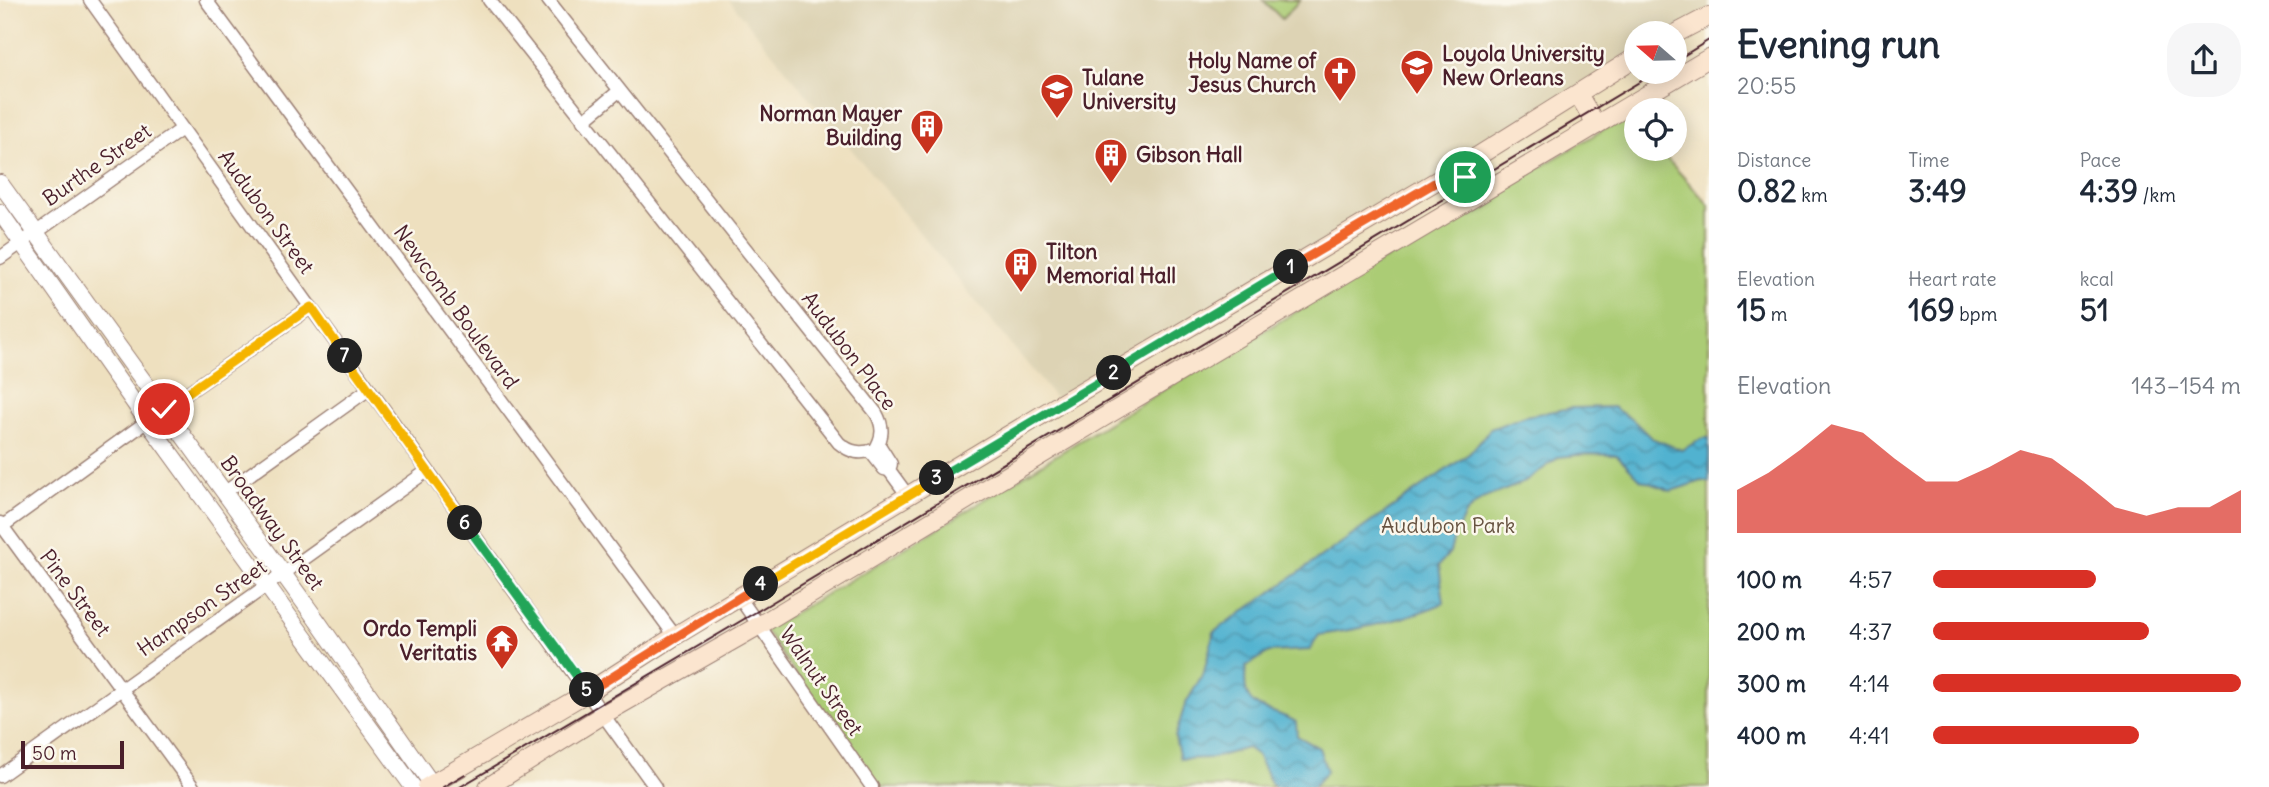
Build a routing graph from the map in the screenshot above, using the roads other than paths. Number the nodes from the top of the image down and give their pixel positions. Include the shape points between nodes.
1 (90, 0) edge
2 (206, 0) edge
3 (489, 0) edge
4 (548, 0) edge
5 (1709, 16) edge
6 (1687, 28) edge
7 (1709, 58) edge
8 (1624, 65) edge
9 (620, 91) junction
10 (1578, 94) junction
11 (583, 121) junction
12 (1596, 125) junction
13 (182, 129) junction
14 (1460, 168) junction
15 (0, 183) edge
16 (1476, 196) junction
17 (0, 212) edge
18 (28, 237) junction
19 (0, 258) edge
20 (1237, 300) junction
21 (311, 307) junction
22 (1256, 327) junction
23 (1145, 355) junction
24 (1163, 382) junction
25 (369, 389) junction
26 (1087, 389) junction
27 (164, 409) junction
28 (1104, 417) junction
29 (147, 421) junction
30 (874, 448) junction
31 (427, 471) junction
32 (224, 493) junction
33 (908, 496) junction
34 (1, 526) edge
35 (282, 575) junction
36 (267, 586) junction
37 (739, 597) junction
38 (758, 626) junction
39 (675, 636) junction
40 (122, 688) junction
41 (588, 692) junction
42 (604, 714) junction
43 (0, 776) edge
44 (431, 786) edge
45 (194, 787) edge
46 (413, 787) edge
47 (488, 787) edge
48 (655, 787) edge
49 (872, 787) edge

1 - 13 street, Audubon Street
2 - 39 street, Newcomb Boulevard
3 - 11 street
4 - 9 street, Audubon Place
5 - 6 main road
7 - 12 main road
8 - 10 main road
9 - 11 street
9 - 30 street, Audubon Place via 876,413 883,430
10 - 12 main road
10 - 14 main road
11 - 30 street via 839,443 853,452
12 - 16 main road
13 - 18 street, Burthe Street
13 - 21 street, Audubon Street
14 - 16 main road
14 - 20 main road
15 - 18 street, Broadway Street
16 - 22 main road
17 - 18 street, Broadway Street
18 - 19 street, Burthe Street
18 - 27 street, Broadway Street
18 - 29 street, Broadway Street
20 - 22 main road
20 - 23 main road
21 - 25 street, Audubon Street
21 - 27 street
22 - 24 main road
23 - 24 main road
23 - 26 main road
24 - 28 main road
25 - 31 street, Audubon Street
25 - 32 street
26 - 28 main road
26 - 33 main road
27 - 29 street
27 - 32 street, Broadway Street
28 - 38 main road
29 - 34 street
29 - 36 street, Broadway Street
30 - 33 street via 884,469 890,470
31 - 35 street, Hampson Street
31 - 41 street, Audubon Street
32 - 35 street, Broadway Street
33 - 37 main road
34 - 40 street, Pine Street
35 - 36 street, Hampson Street
35 - 44 street, Broadway Street
36 - 40 street, Hampson Street
36 - 46 street, Broadway Street
37 - 38 street, Walnut Street
37 - 39 main road
38 - 42 main road
38 - 49 street, Walnut Street
39 - 41 main road
40 - 43 street, Hampson Street
40 - 45 street, Pine Street
41 - 42 street, Audubon Street
41 - 44 main road
42 - 47 main road
42 - 48 street, Audubon Street

